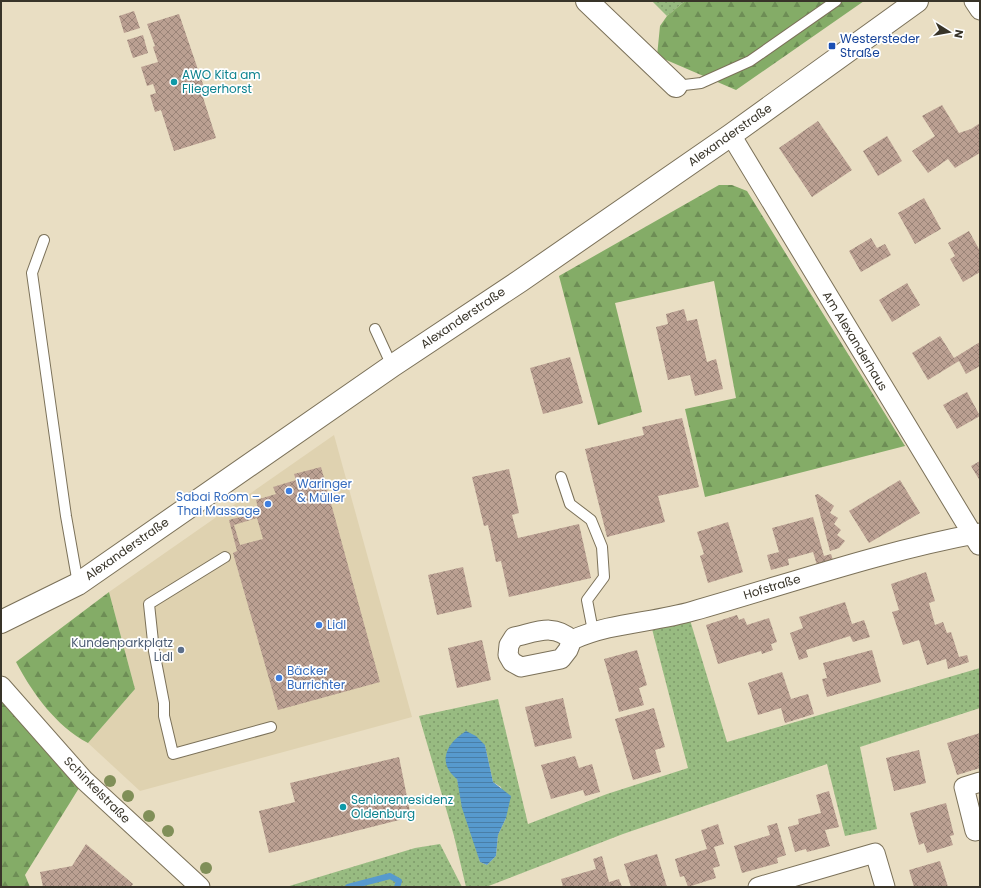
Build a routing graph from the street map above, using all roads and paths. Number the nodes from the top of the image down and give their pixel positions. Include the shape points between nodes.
1 (587, 1) edge
2 (836, 1) edge
3 (917, 1) edge
4 (974, 1) edge
5 (980, 10) edge
6 (676, 86) joint
7 (731, 135) junction
8 (44, 240) dead end
9 (375, 329) dead end
10 (392, 366) junction
11 (561, 477) dead end
12 (978, 538) edge
13 (225, 557) dead end
14 (78, 584) junction
15 (1, 622) edge
16 (593, 631) junction
17 (572, 640) dead end
18 (1, 686) edge
19 (272, 727) dead end
20 (980, 782) edge
21 (980, 830) edge
22 (200, 887) edge
23 (758, 887) edge
24 (885, 887) edge

1 - 6 main road
2 - 6 lane via 750,61 701,83
3 - 7 main road, Alexanderstraße
4 - 5 street
7 - 10 main road, Alexanderstraße
7 - 12 street, Am Alexanderhaus
8 - 14 lane via 32,273
9 - 10 lane
10 - 14 main road, Alexanderstraße
11 - 16 lane via 570,504 592,520 602,547 604,577 587,600
12 - 16 street, Hofstraße via 858,562 691,612
13 - 19 lane via 149,604 164,716 173,754
14 - 15 main road, Alexanderstraße
16 - 17 street, Hofstraße
18 - 22 street, Schinkelstraße via 84,780
20 - 21 street via 964,787 975,831
23 - 24 street via 875,853

